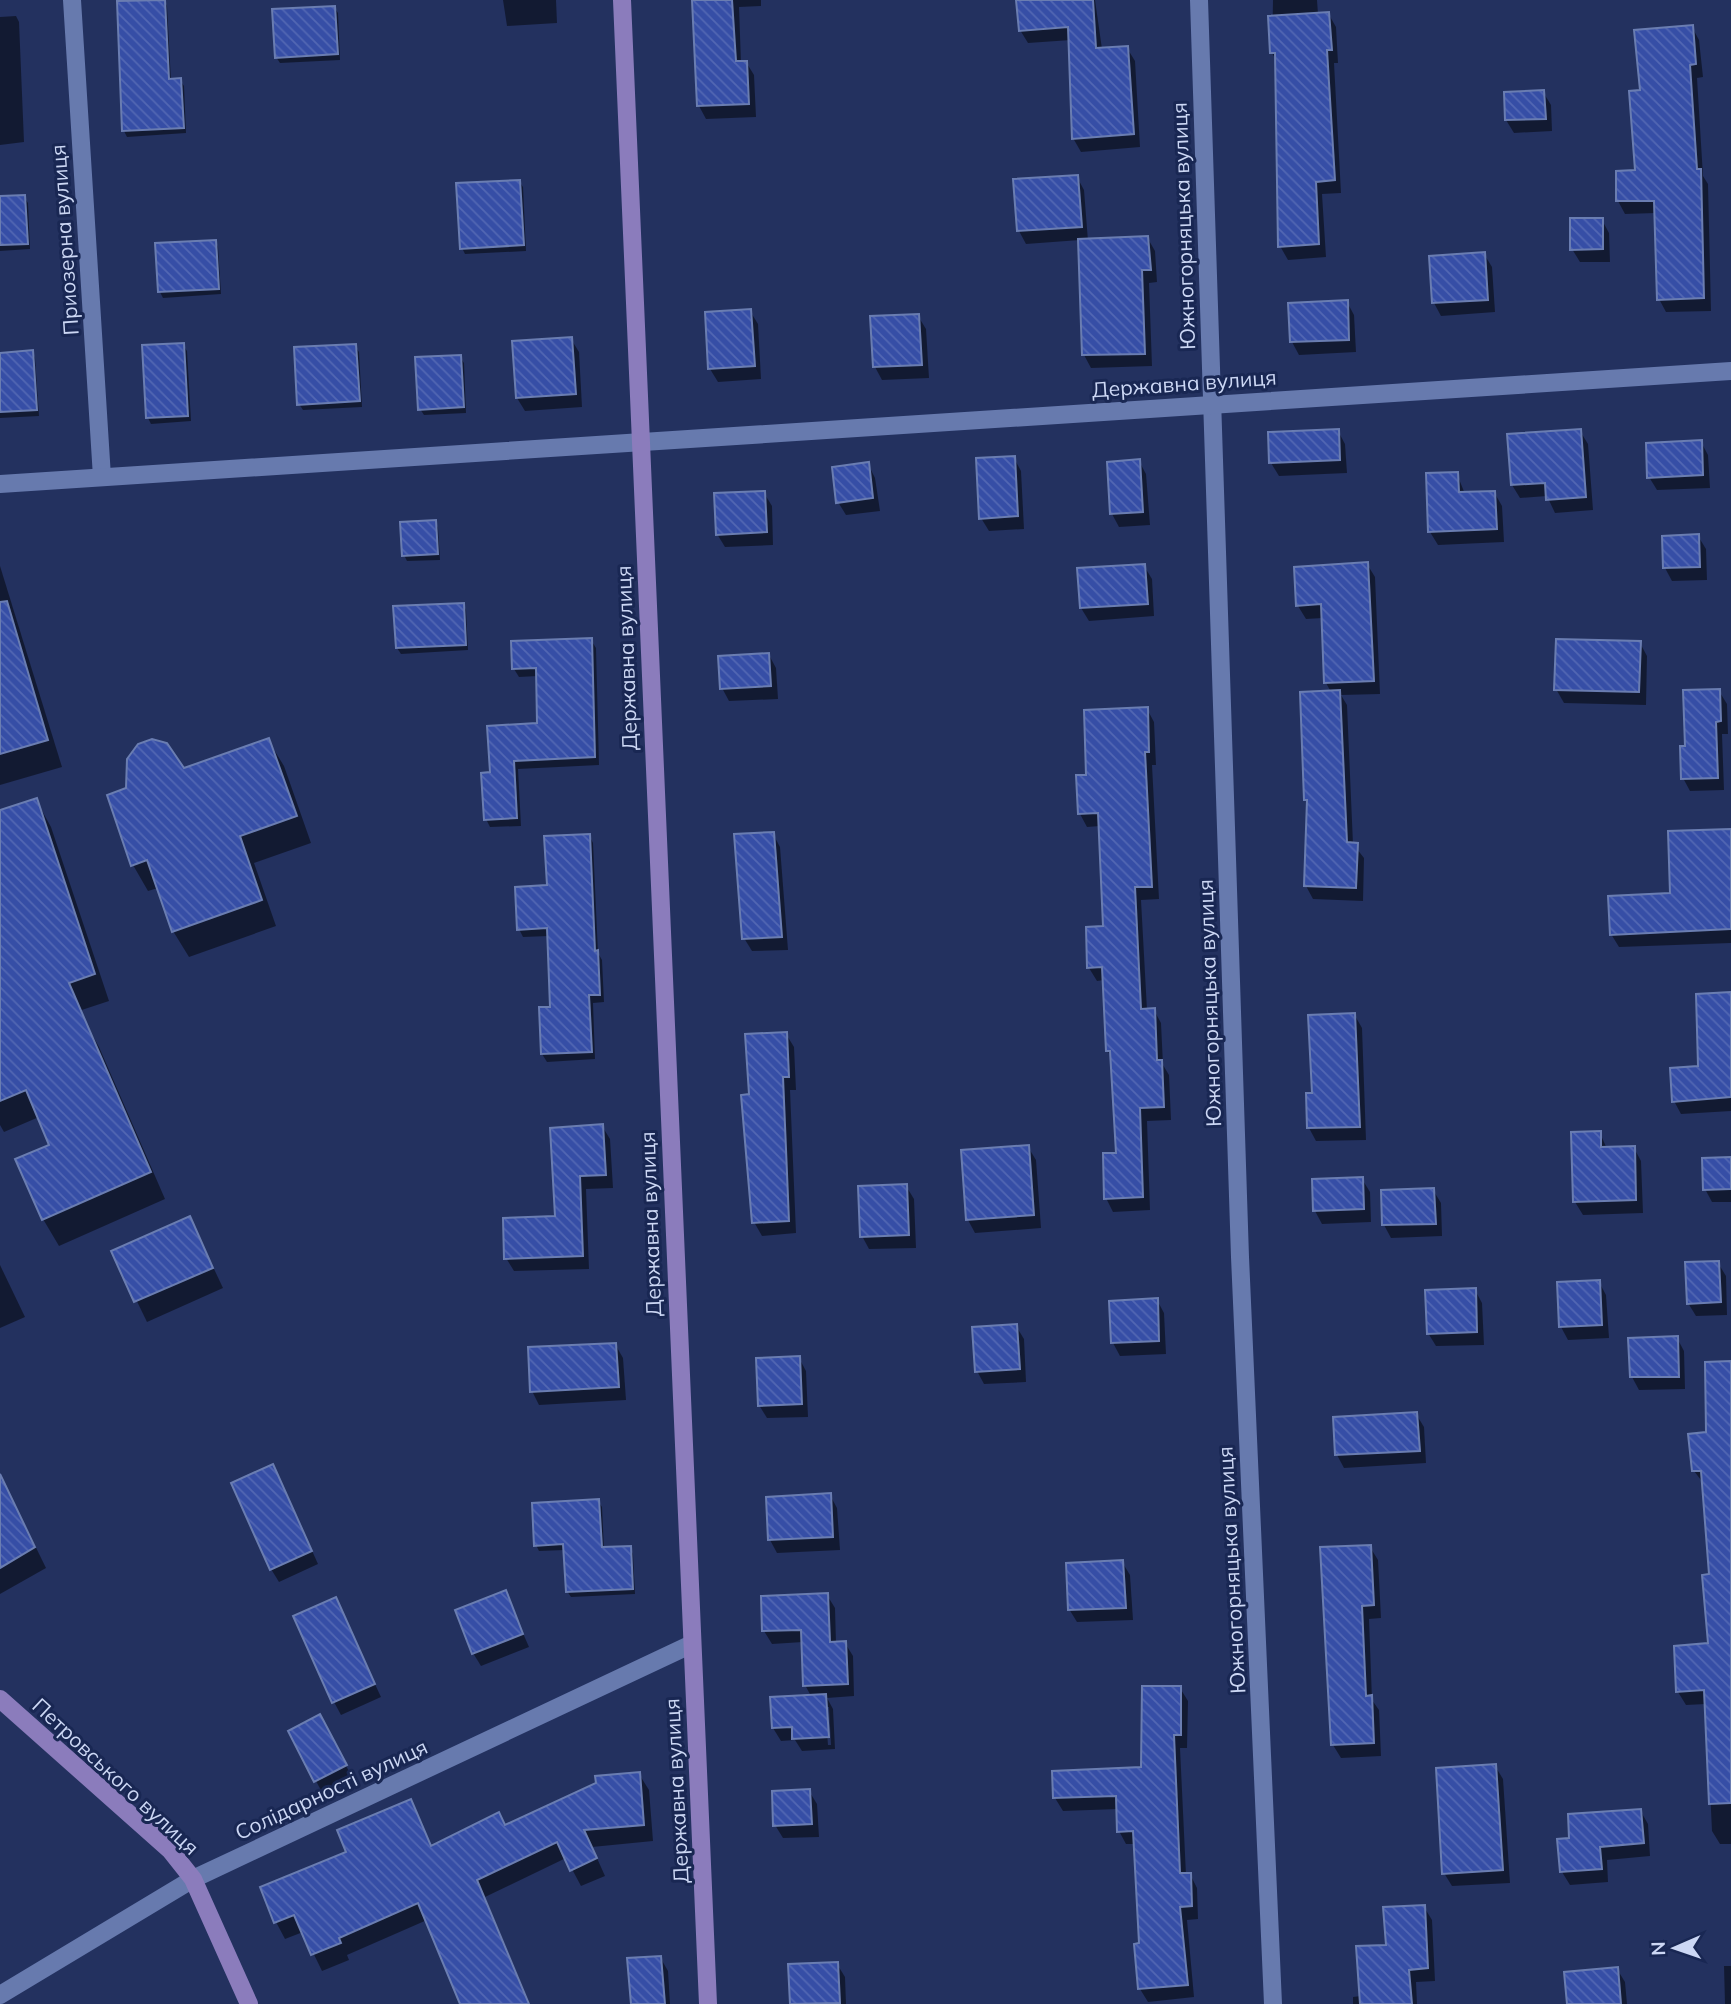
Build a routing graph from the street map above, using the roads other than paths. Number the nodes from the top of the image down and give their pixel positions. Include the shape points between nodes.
1 (72, 0) edge
2 (622, 0) edge
3 (1199, 0) edge
4 (1731, 371) edge
5 (1212, 404) junction
6 (640, 443) junction
7 (102, 477) junction
8 (0, 484) edge
9 (692, 1644) junction
10 (0, 1699) edge
11 (193, 1879) junction
12 (0, 1995) edge
13 (249, 2004) edge
14 (708, 2004) edge
15 (1273, 2004) edge

1 - 7 street, Приозерна вулиця
2 - 6 main road, Державна вулиця
3 - 5 street, Южногорняцька вулиця
4 - 5 street, Державна вулиця
5 - 6 street, Державна вулиця
5 - 15 street, Южногорняцька вулиця via 1240,1258
6 - 7 street, Державна вулиця
6 - 9 main road, Державна вулиця
7 - 8 street, Державна вулиця
9 - 11 street, Солідарності вулиця
9 - 14 main road, Державна вулиця
10 - 11 main road, Петровського вулиця via 170,1850
11 - 12 street, Солідарності вулиця
11 - 13 main road, Петровського вулиця

